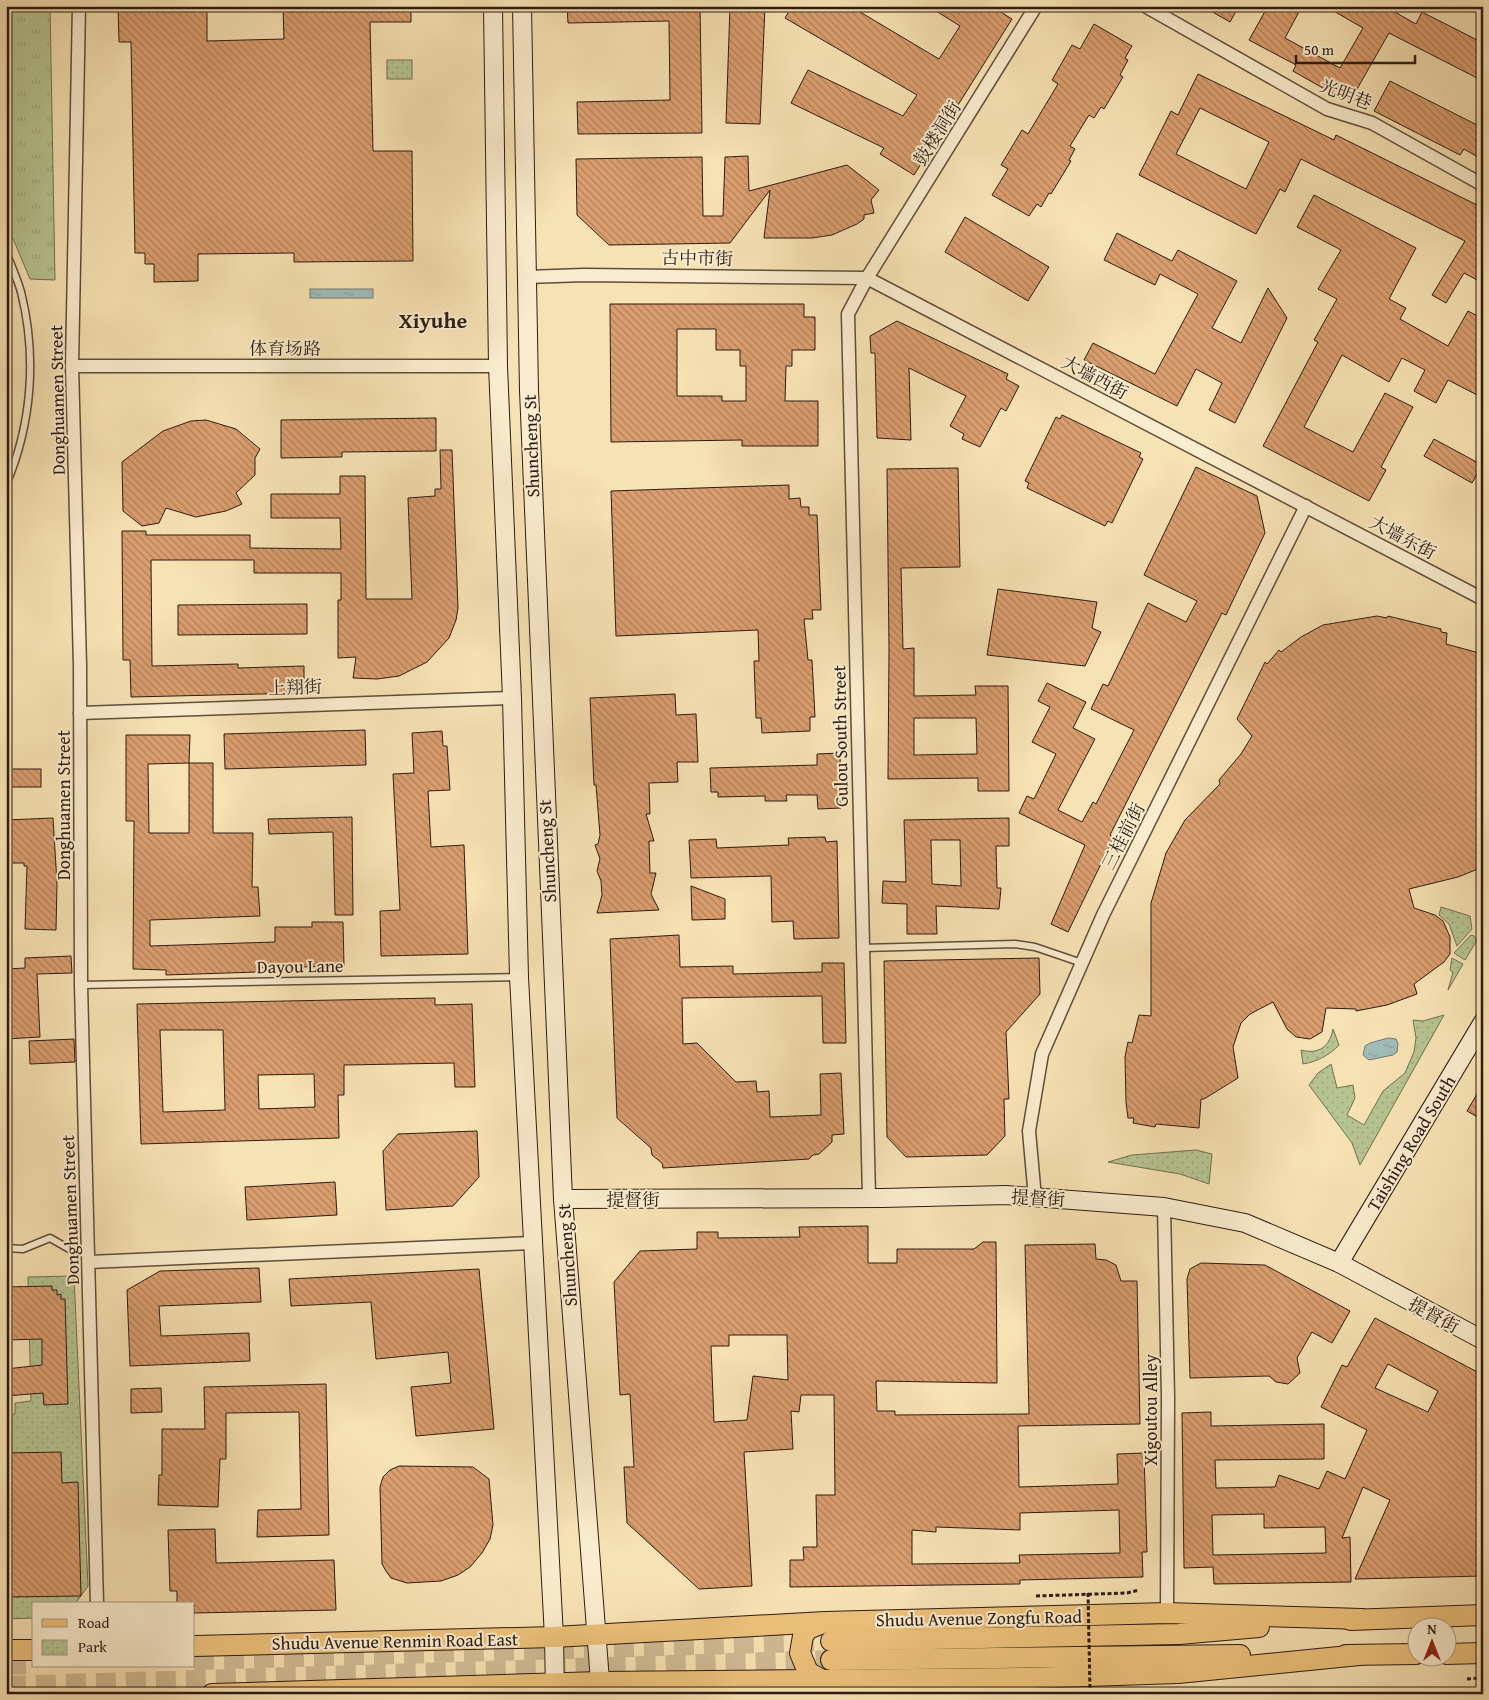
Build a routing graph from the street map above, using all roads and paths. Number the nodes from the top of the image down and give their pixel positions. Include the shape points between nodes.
1 (80, 6) edge
2 (494, 6) edge
3 (522, 6) edge
4 (1036, 6) edge
5 (1145, 6) edge
6 (1483, 185) edge
7 (6, 252) edge
8 (527, 277) junction
9 (867, 278) junction
10 (72, 366) junction
11 (498, 366) junction
12 (6, 485) edge
13 (1306, 506) junction
14 (1483, 599) edge
15 (512, 698) junction
16 (80, 713) junction
17 (863, 948) junction
18 (1082, 962) junction
19 (519, 976) junction
20 (81, 985) junction
21 (1483, 1022) edge
22 (868, 1198) junction
23 (1035, 1198) junction
24 (563, 1199) junction
25 (1164, 1207) junction
26 (532, 1243) junction
27 (6, 1248) edge
28 (89, 1248) junction
29 (89, 1262) junction
30 (1339, 1263) junction
31 (1483, 1340) edge
32 (1477, 1585) dead end
33 (1483, 1585) edge
34 (1138, 1590) dead end
35 (1088, 1593) junction
36 (1036, 1596) dead end
37 (97, 1602) edge
38 (1167, 1614) junction
39 (1483, 1615) edge
40 (1362, 1619) junction
41 (825, 1622) junction
42 (597, 1634) junction
43 (554, 1637) junction
44 (195, 1646) edge
45 (6, 1650) edge
46 (32, 1650) edge
47 (1483, 1653) edge
48 (1406, 1654) edge
49 (1456, 1654) edge
50 (1359, 1655) junction
51 (1467, 1678) dead end
52 (1483, 1678) edge
53 (824, 1681) junction
54 (1028, 1686) edge
55 (796, 1687) edge
56 (601, 1688) edge
57 (555, 1689) edge
58 (1090, 1690) dead end
59 (233, 1693) edge
60 (212, 1694) edge

1 - 10 street, Donghuamen Street
2 - 11 main road, Shuncheng St
3 - 8 main road, Shuncheng St
4 - 9 street, 鼓楼洞街
5 - 6 street, 光明巷 via 1327,109 1372,123
7 - 12 lane via 21,292 30,347 29,403 17,458
8 - 9 street, 古中市街
8 - 24 main road, Shuncheng St via 539,675
9 - 13 street, 大墙西街
9 - 17 street, Gulou South Street via 848,314
10 - 11 street, 体育场路
10 - 16 street, Donghuamen Street
11 - 15 main road, Shuncheng St
13 - 14 street, 大墙东街
13 - 18 street, 三桂前街
15 - 16 street, 上翔街
15 - 19 main road, Shuncheng St
16 - 20 street, Donghuamen Street
17 - 18 lane via 1015,944
17 - 22 street, Gulou South Street
18 - 23 street, 三桂前街 via 1042,1054 1029,1131
19 - 20 lane, Dayou Lane
19 - 26 main road, Shuncheng St
20 - 28 street, Donghuamen Street
21 - 30 main road, Taishing Road South
22 - 23 main road, 提督街 via 1006,1195
22 - 24 main road, 提督街
23 - 25 main road, 提督街
24 - 42 main road, Shuncheng St
25 - 30 main road, 提督街 via 1245,1223
25 - 38 street, Xigoutou Alley via 1168,1397
26 - 29 street
26 - 43 main road, Shuncheng St
27 - 28 lane via 23,1249 50,1238 71,1250
28 - 29 street, Donghuamen Street
29 - 37 street, Donghuamen Street
30 - 31 main road, 提督街
32 - 33 path
34 - 35 path
35 - 36 path
35 - 58 path, bridge
38 - 40 main road, Shudu Avenue Zongfu Road
38 - 41 main road, Shudu Avenue Zongfu Road
39 - 40 main road, Shudu Avenue Zongfu Road
40 - 50 main road, Shudu Avenue Zongfu Road via 1179,1634 831,1651
41 - 42 main road, Shudu Avenue Zongfu Road
41 - 53 main road via 808,1628 802,1636 800,1653 808,1672
42 - 43 main road, Shudu Avenue Renmin Road East
42 - 56 main road, Shuncheng St
43 - 44 main road, Shudu Avenue Renmin Road East
43 - 57 main road, Shuncheng St
45 - 46 main road
47 - 49 main road
48 - 50 main road, Shudu Avenue Zongfu Road
50 - 54 main road, Shudu Avenue Zongfu Road
51 - 52 path
53 - 54 main road, Shudu Avenue Zongfu Road
53 - 55 main road, Shudu Avenue Zongfu Road
55 - 56 main road, Shudu Avenue Zongfu Road
56 - 57 main road, Shudu Avenue Zongfu Road
57 - 59 main road
59 - 60 main road

